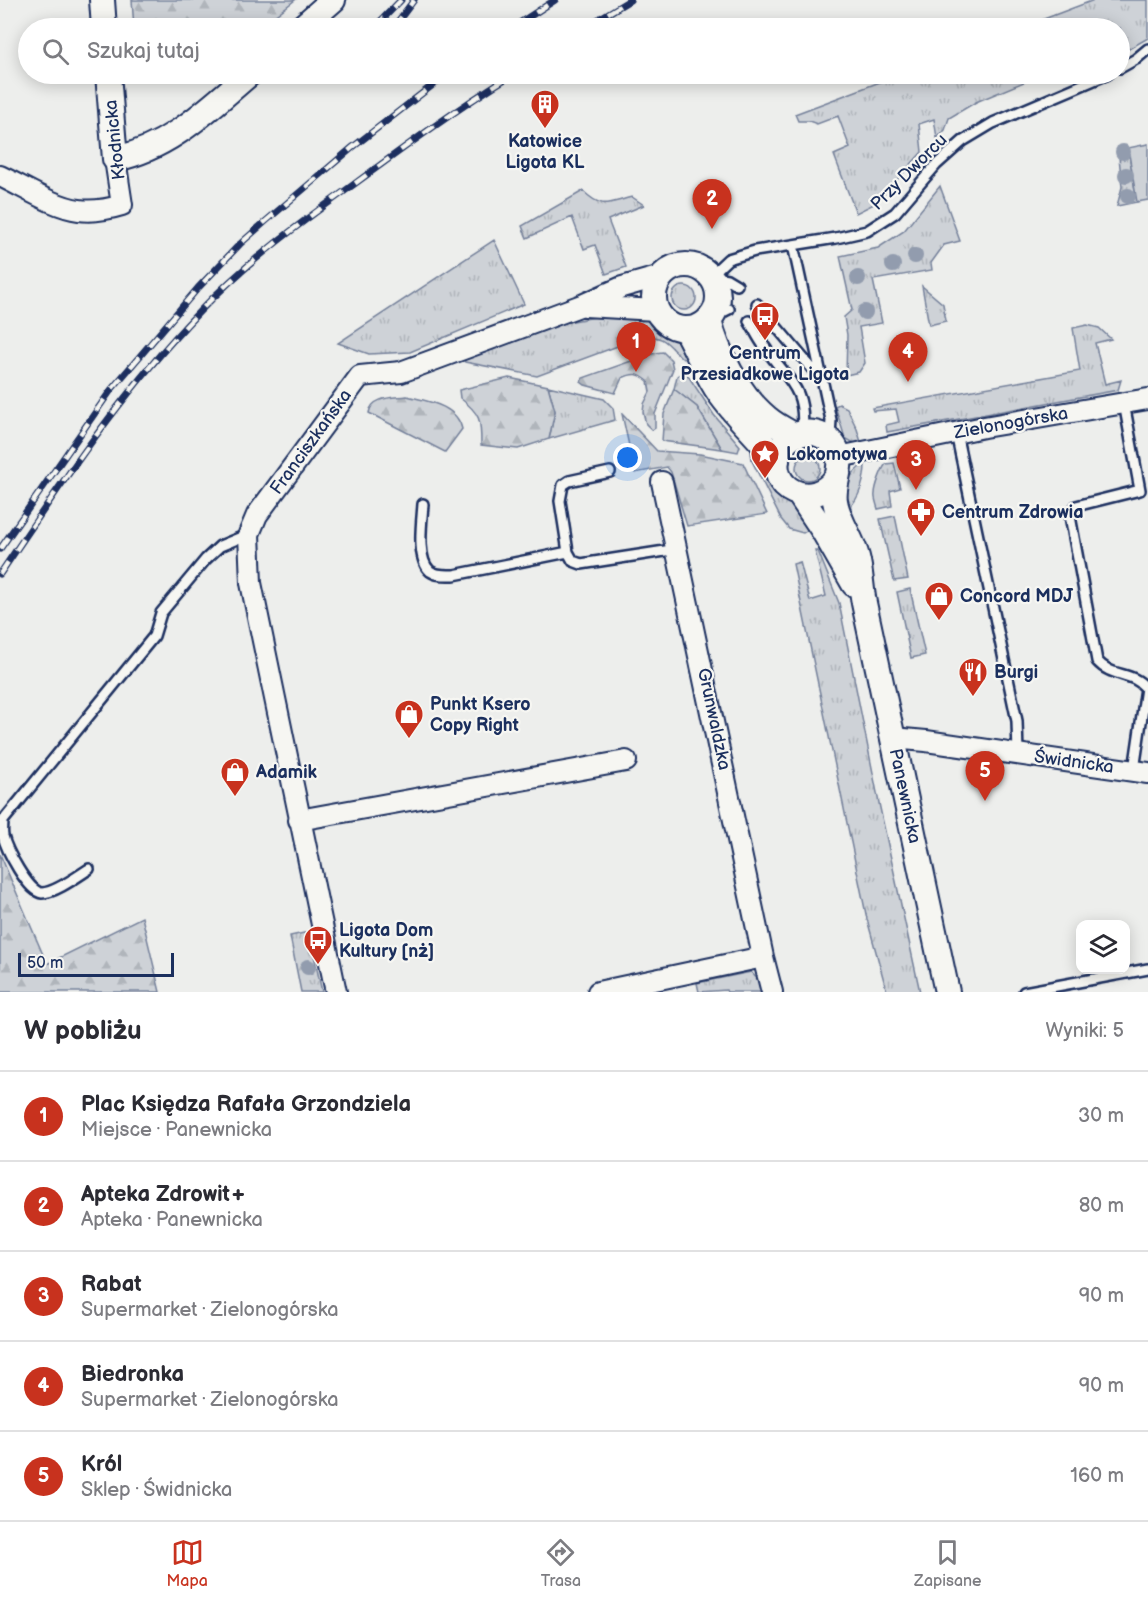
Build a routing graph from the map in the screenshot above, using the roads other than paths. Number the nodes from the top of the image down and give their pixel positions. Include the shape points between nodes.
1 (102, 0) edge
2 (333, 0) edge
3 (103, 18) edge
4 (312, 18) edge
5 (1148, 49) edge
6 (1136, 59) junction
7 (1148, 60) edge
8 (1130, 62) edge
9 (109, 84) edge
10 (237, 84) edge
11 (1084, 84) edge
12 (115, 159) junction
13 (0, 176) edge
14 (793, 245) junction
15 (661, 276) junction
16 (710, 276) junction
17 (737, 285) dead end
18 (757, 304) dead end
19 (582, 305) junction
20 (656, 310) junction
21 (719, 314) junction
22 (749, 321) dead end
23 (685, 329) junction
24 (821, 380) junction
25 (1148, 399) edge
26 (1124, 403) junction
27 (956, 433) junction
28 (798, 434) junction
29 (835, 458) junction
30 (777, 461) junction
31 (610, 472) dead end
32 (662, 482) dead end
33 (799, 494) junction
34 (423, 504) dead end
35 (249, 534) junction
36 (678, 549) junction
37 (568, 552) junction
38 (863, 599) junction
39 (892, 738) junction
40 (1018, 755) junction
41 (626, 761) dead end
42 (1141, 772) edge
43 (299, 819) junction
44 (89, 869) dead end
45 (763, 957) junction
46 (1148, 969) edge
47 (336, 992) edge
48 (598, 992) edge
49 (772, 992) edge
50 (947, 992) edge
51 (1024, 992) edge

1 - 3 street
2 - 4 street
5 - 6 lane
6 - 7 lane
6 - 8 lane
9 - 12 street, Kłodnicka
10 - 12 street via 163,143
11 - 14 lane, Przy Dworcu via 993,123 963,141 936,165 895,213 878,225 852,236
12 - 13 street, Kłodnicka via 122,206 87,210 66,207
14 - 16 lane, Przy Dworcu via 728,259
14 - 24 lane
15 - 16 street via 682,265 698,267
15 - 19 street, Franciszkańska via 622,287
15 - 20 street via 654,290
16 - 17 lane
16 - 21 street
18 - 24 lane
19 - 20 street
19 - 35 street, Franciszkańska via 401,372 360,376 257,515
20 - 23 street via 669,325
21 - 23 street via 698,327
21 - 28 street via 712,331 738,384 767,419
22 - 28 lane via 796,387 803,406
23 - 30 street, Panewnicka via 716,387
24 - 29 lane
25 - 26 street, Zielonogórska
26 - 27 street, Zielonogórska
26 - 42 lane via 1140,490 1076,506 1070,516 1097,661 1104,669 1140,680 1146,688
27 - 29 street, Zielonogórska
27 - 40 lane via 1017,721
28 - 29 street via 811,432
28 - 30 street via 783,444
29 - 33 street via 825,491
29 - 38 street, Panewnicka via 835,501 857,557
30 - 33 street, Panewnicka via 784,485
31 - 37 lane via 569,481 563,486 560,501
32 - 36 street, Grunwaldzka
33 - 38 street, Panewnicka
34 - 37 lane via 424,562 439,575
35 - 43 street, Franciszkańska via 251,583
35 - 44 lane via 220,546 206,559 161,613 154,636 3,821 5,842 27,884 35,890 53,890
36 - 37 lane via 580,564
36 - 45 street, Grunwaldzka
38 - 39 street, Panewnicka
39 - 40 street, Świdnicka
39 - 50 street, Panewnicka
40 - 42 street, Świdnicka
41 - 43 street
43 - 47 street, Franciszkańska
45 - 48 street
45 - 49 street, Grunwaldzka
46 - 51 lane

